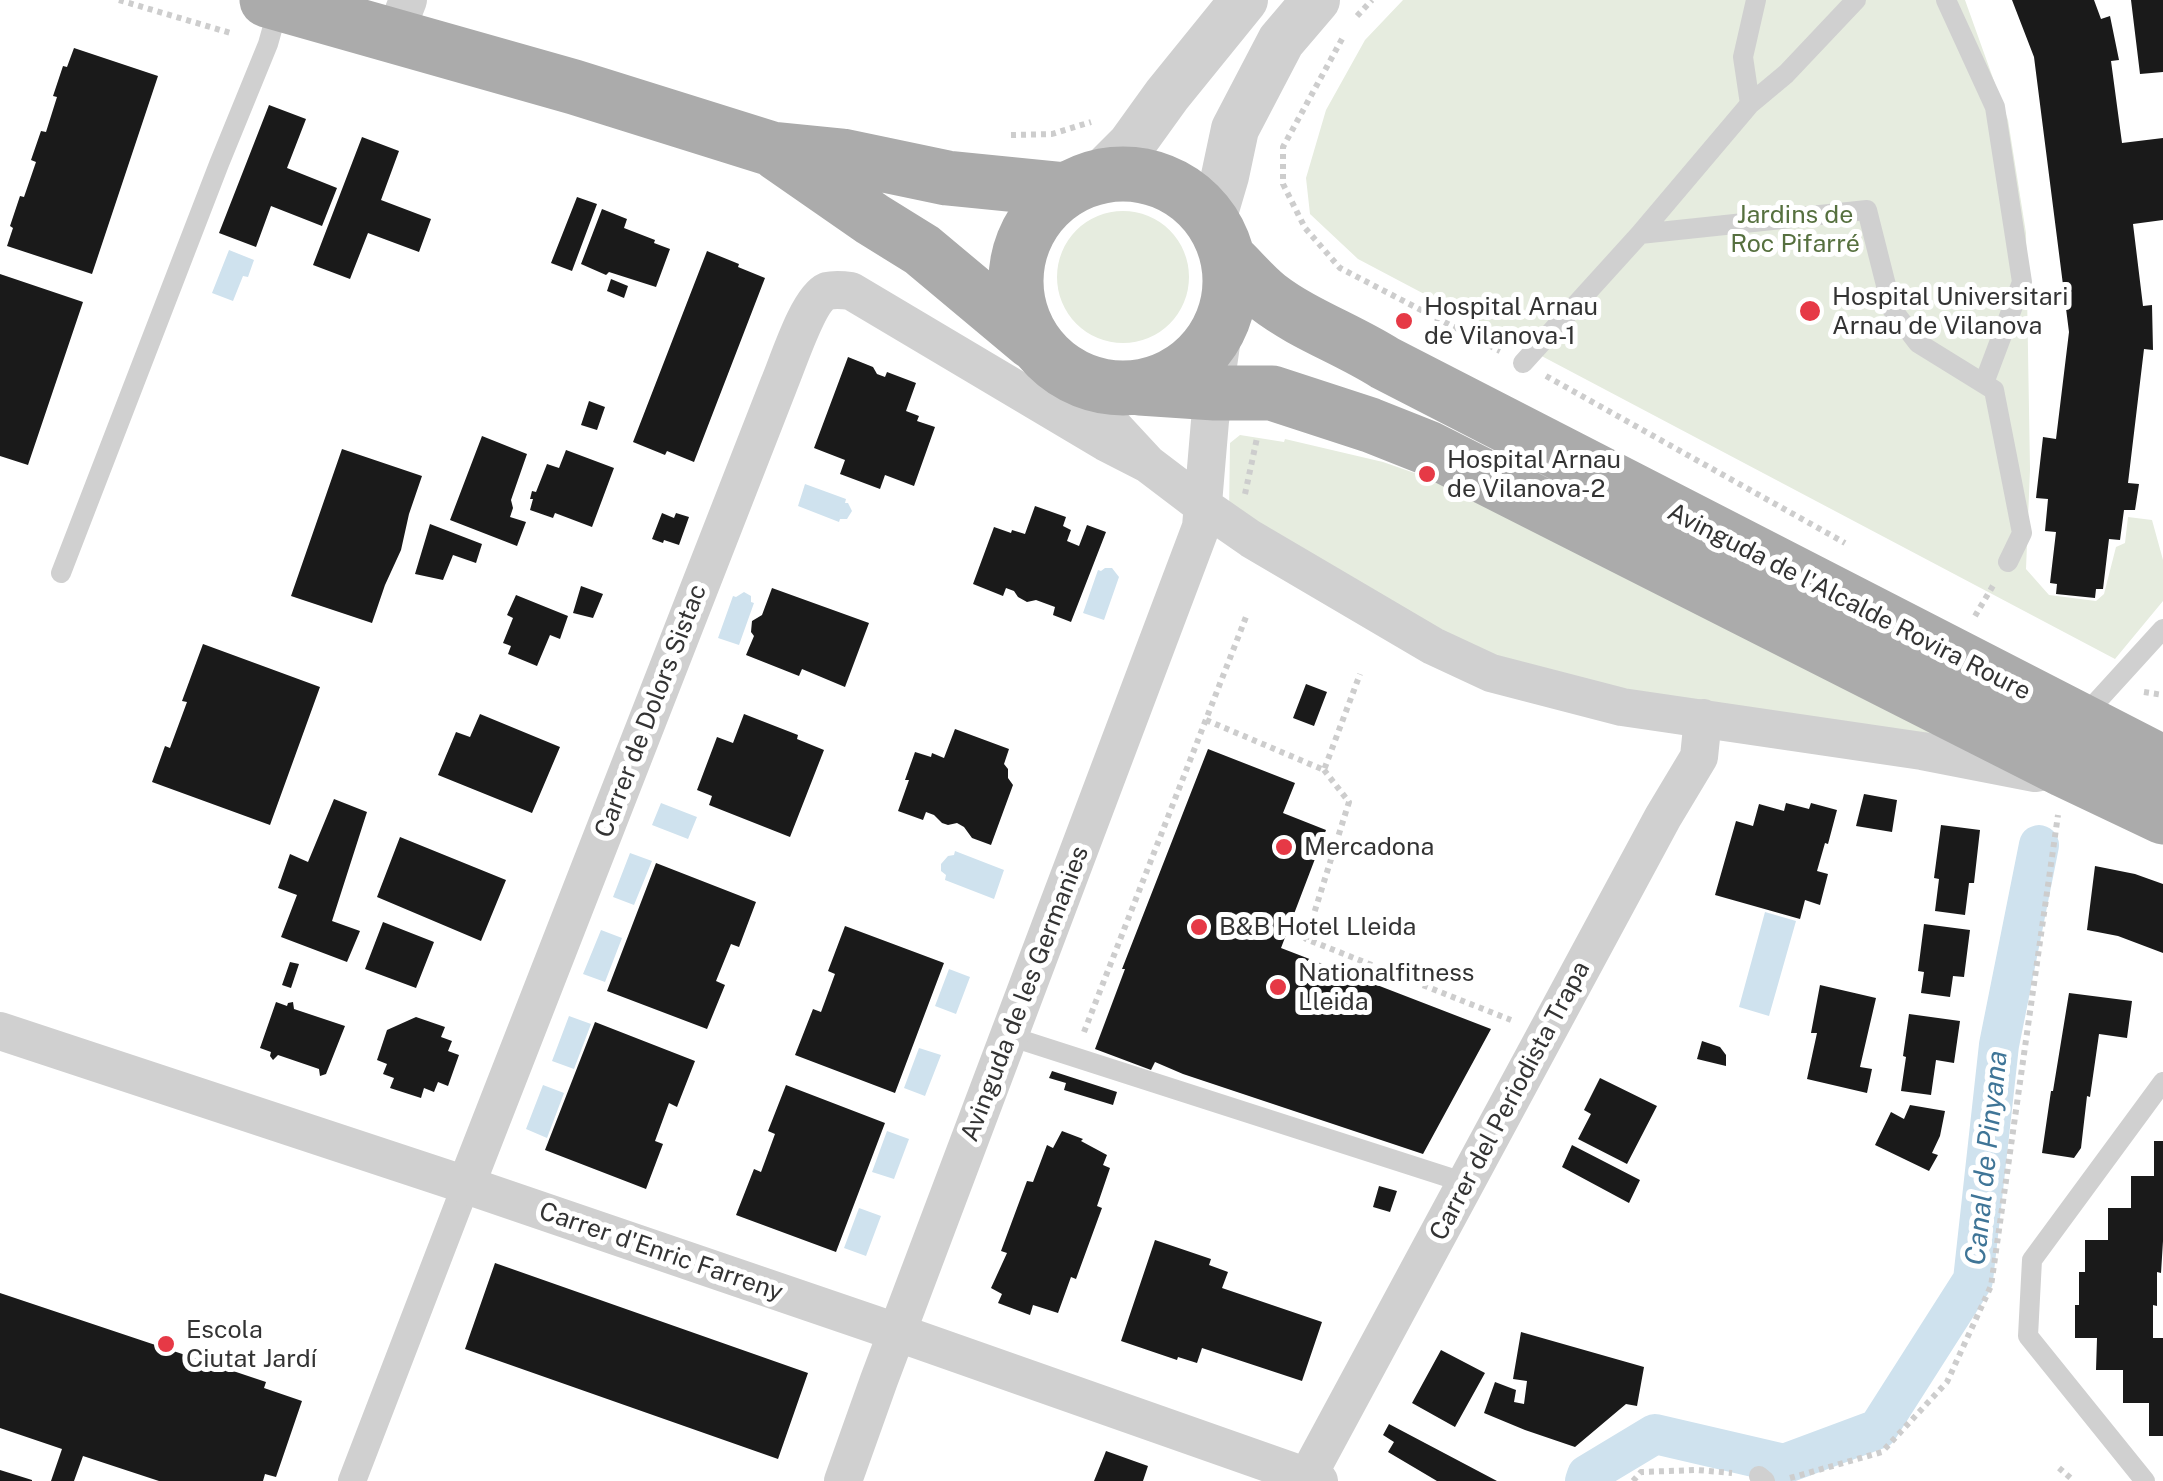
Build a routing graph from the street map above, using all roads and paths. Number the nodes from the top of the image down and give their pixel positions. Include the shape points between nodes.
1 (1244, 0) edge
2 (1372, 0) edge
3 (1756, 0) edge
4 (1856, 0) edge
5 (1946, 0) edge
6 (273, 2) edge
7 (401, 18) edge
8 (1336, 20) edge
9 (1750, 104) junction
10 (772, 149) junction
11 (1083, 183) junction
12 (1640, 234) junction
13 (1220, 239) junction
14 (1225, 317) junction
15 (1048, 358) junction
16 (1523, 364) junction
17 (1984, 383) junction
18 (1140, 388) junction
19 (1215, 392) junction
20 (1148, 464) junction
21 (1202, 505) junction
22 (1854, 548) dead end
23 (2008, 562) dead end
24 (61, 573) dead end
25 (1246, 617) dead end
26 (2163, 629) edge
27 (1360, 674) dead end
28 (2163, 695) edge
29 (1703, 718) junction
30 (1206, 720) junction
31 (2163, 725) edge
32 (2090, 729) junction
33 (2163, 763) edge
34 (1324, 770) junction
35 (2163, 816) edge
36 (1522, 1024) dead end
37 (0, 1031) edge
38 (1009, 1036) junction
39 (1074, 1057) junction
40 (2163, 1082) edge
41 (1466, 1183) junction
42 (466, 1185) junction
43 (898, 1333) junction
44 (2060, 1468) dead end
45 (1762, 1478) edge
46 (1310, 1479) edge
47 (352, 1481) edge
48 (843, 1481) edge
49 (1633, 1481) edge
50 (2074, 1481) edge
51 (2144, 1481) edge

1 - 11 street via 1131,145
2 - 8 path
3 - 9 lane via 1744,57
4 - 9 lane
5 - 17 lane via 1995,107 2022,282
6 - 7 main road
6 - 24 lane via 268,44
7 - 10 main road via 574,87
8 - 13 street via 1281,41 1235,129
8 - 16 path via 1283,147 1283,184 1306,228 1340,268
9 - 12 lane
10 - 11 main road via 947,178
10 - 15 main road via 922,250
11 - 13 main road via 1127,174 1155,179 1192,199
11 - 15 main road via 1045,207 1028,230 1016,269 1019,311
12 - 16 lane
12 - 17 lane via 1867,210 1892,309 1918,343
13 - 14 main road via 1230,288
13 - 32 main road, Avinguda de l'Alcalde Rovira Roure via 1266,296 1312,324
14 - 18 main road via 1186,369
14 - 19 street, Avinguda de les Germanies
15 - 18 main road via 1097,386
15 - 20 street
16 - 22 path
17 - 23 lane via 1994,390 2022,533
18 - 19 main road, Avinguda de l'Alcalde Rovira Roure
19 - 21 street, Avinguda de les Germanies
19 - 32 main road, Avinguda de l'Alcalde Rovira Roure via 1272,393 1428,448
20 - 21 street
20 - 42 street, Carrer de Dolors Sistac via 851,291 824,292 779,384
21 - 29 street, Avinguda de l'Alcalde Rovira Roure via 1416,636 1490,673 1622,707
21 - 38 street, Avinguda de les Germanies via 1201,527
25 - 30 path
26 - 32 lane
27 - 34 path
28 - 32 path
29 - 32 street, Avinguda de l'Alcalde Rovira Roure via 2035,773
29 - 41 street, Carrer del Periodista Trapa via 1699,758
30 - 34 path
30 - 39 path
31 - 32 street
32 - 33 main road, Avinguda de l'Alcalde Rovira Roure
32 - 35 main road, Avinguda de l'Alcalde Rovira Roure
32 - 45 path via 1991,1286 1946,1382 1882,1452 1791,1478
34 - 36 path via 1349,802 1306,939
37 - 42 street, Carrer d'Enric Farreny
38 - 39 lane
38 - 43 street, Avinguda de les Germanies
39 - 41 lane
40 - 51 lane via 2032,1260 2028,1336
41 - 46 street, Carrer del Periodista Trapa
42 - 43 street, Carrer d'Enric Farreny
42 - 47 street, Carrer de Dolors Sistac
43 - 46 street, Carrer d'Enric Farreny
43 - 48 street, Avinguda de les Germanies
44 - 50 path
45 - 49 path via 1698,1470 1642,1472

